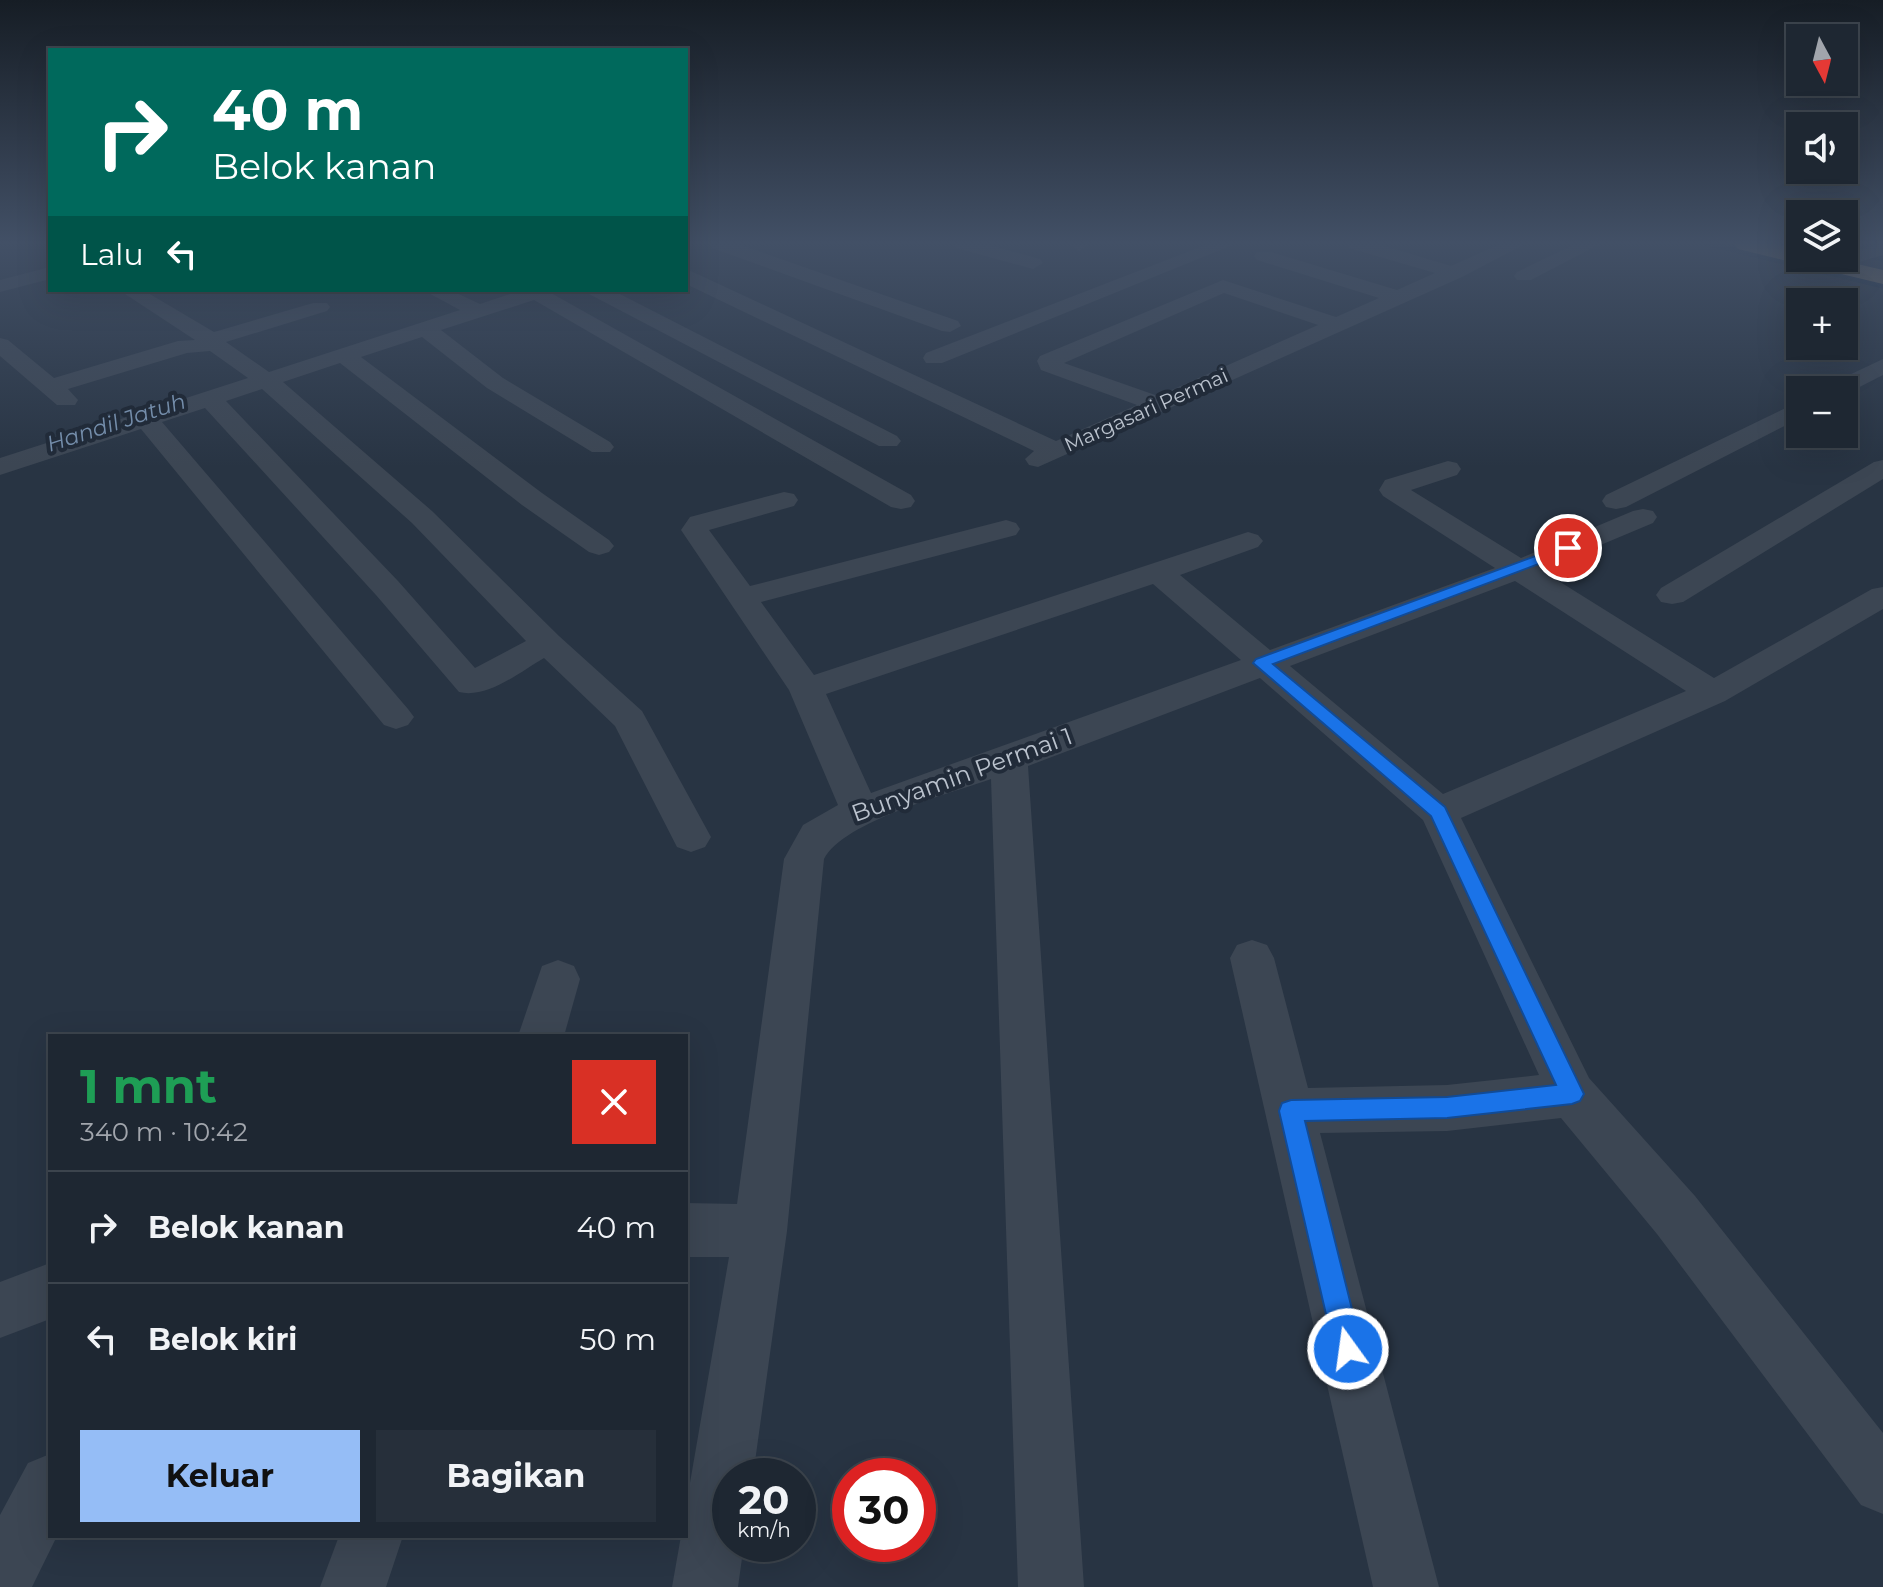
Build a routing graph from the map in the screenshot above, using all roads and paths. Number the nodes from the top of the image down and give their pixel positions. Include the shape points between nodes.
1 (154, 318) edge
2 (166, 318) edge
3 (308, 318) edge
4 (454, 318) edge
5 (586, 318) edge
6 (650, 318) edge
7 (771, 318) edge
8 (928, 318) edge
9 (1036, 318) edge
10 (1148, 318) edge
11 (1317, 318) edge
12 (1349, 318) edge
13 (1335, 324) junction
14 (950, 326) dead end
15 (427, 330) junction
16 (198, 343) junction
17 (0, 345) edge
18 (345, 356) junction
19 (934, 358) dead end
20 (1883, 366) edge
21 (1858, 379) edge
22 (255, 384) junction
23 (209, 398) junction
24 (1159, 405) junction
25 (1786, 415) edge
26 (145, 418) junction
27 (888, 441) dead end
28 (601, 447) dead end
29 (0, 467) edge
30 (1883, 468) edge
31 (1448, 469) dead end
32 (784, 500) dead end
33 (901, 501) dead end
34 (1616, 501) dead end
35 (1643, 517) dead end
36 (1006, 529) dead end
37 (1248, 541) dead end
38 (599, 546) dead end
39 (1519, 569) junction
40 (1158, 572) junction
41 (1672, 595) dead end
42 (1883, 596) edge
43 (742, 597) junction
44 (547, 643) junction
45 (1261, 663) junction
46 (806, 689) junction
47 (1713, 693) junction
48 (396, 717) dead end
49 (1009, 759) junction
50 (860, 811) junction
51 (1447, 831) junction
52 (691, 837) dead end
53 (1252, 958) dead end
54 (558, 979) dead end
55 (542, 1034) edge
56 (1572, 1094) junction
57 (1291, 1111) junction
58 (688, 1230) edge
59 (760, 1231) junction
60 (48, 1292) edge
61 (0, 1310) edge
62 (1883, 1483) edge
63 (48, 1489) edge
64 (370, 1538) edge
65 (0, 1581) edge
66 (353, 1587) edge
67 (705, 1587) edge
68 (1051, 1587) edge
69 (1406, 1587) edge

1 - 16 street
2 - 16 street
3 - 16 street
4 - 15 street
5 - 33 street
6 - 27 street
7 - 24 street, Margasari Permai via 1047,455
8 - 14 street
9 - 19 street
10 - 24 street via 1048,361
11 - 13 street
12 - 13 street, Margasari Permai
13 - 24 street, Margasari Permai
15 - 18 street
15 - 28 street via 495,383
16 - 17 street via 58,393
16 - 22 street
18 - 22 street
18 - 38 street
20 - 21 street
22 - 23 street
22 - 44 street via 422,517
23 - 26 street
23 - 44 street via 471,684
25 - 34 street
26 - 29 street
26 - 48 street
30 - 41 street
31 - 39 street via 1393,490
32 - 43 street via 697,524 695,530
35 - 39 street, Bunyamin Permai 1
36 - 43 street
37 - 40 street
39 - 45 street, Bunyamin Permai 1
39 - 47 street
40 - 45 street
40 - 46 street
42 - 47 street
43 - 46 street
44 - 52 street via 629,719
45 - 49 street, Bunyamin Permai 1
45 - 51 street
46 - 50 street
47 - 51 street
49 - 50 street, Bunyamin Permai 1
49 - 68 street
50 - 59 street, Bunyamin Permai 1 via 817,835 804,859
51 - 56 street
53 - 57 street
54 - 55 street
56 - 57 street via 1447,1108
56 - 62 street via 1676,1215
57 - 69 street
58 - 59 street
59 - 67 street, Bunyamin Permai 1
60 - 61 street
63 - 65 street
64 - 66 street

